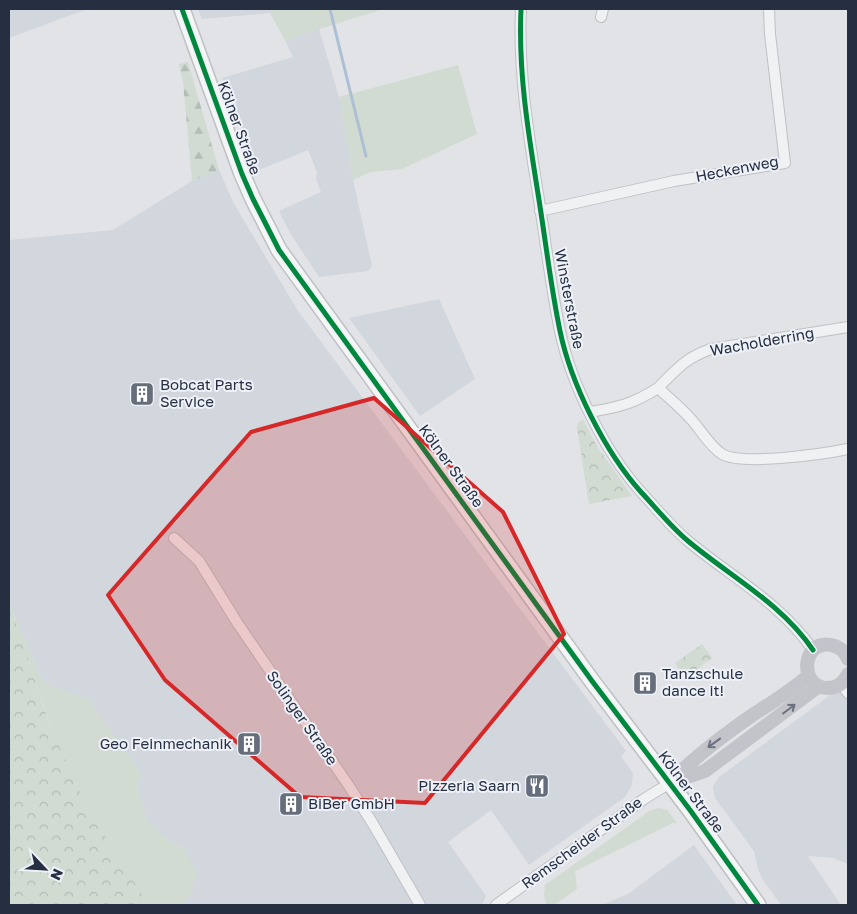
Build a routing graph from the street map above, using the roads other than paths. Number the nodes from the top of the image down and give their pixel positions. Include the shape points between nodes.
1 (182, 9) edge
2 (521, 9) edge
3 (769, 9) edge
4 (540, 211) junction
5 (848, 327) edge
6 (658, 388) junction
7 (590, 412) junction
8 (848, 450) edge
9 (174, 538) dead end
10 (813, 650) junction
11 (846, 652) edge
12 (808, 676) junction
13 (846, 683) edge
14 (819, 686) junction
15 (670, 783) junction
16 (420, 905) edge
17 (496, 905) edge
18 (758, 905) edge

1 - 15 main road, Kölner Straße via 242,174 279,250 575,658
2 - 4 street, Winsterstraße via 523,94
3 - 4 street, Heckenweg via 785,163 674,181
4 - 7 street, Winsterstraße via 560,333
5 - 6 street, Wacholderring via 711,349 680,365
6 - 7 street, Wacholderring via 626,405
6 - 8 street via 724,455 745,460
7 - 10 street, Winsterstraße via 610,450 640,490 686,540 774,606
9 - 16 street, Solinger Straße via 199,561 349,786
10 - 11 street via 827,644
10 - 12 street via 806,663
12 - 14 street
12 -> 15 street via 700,753
13 - 14 street via 833,687
15 -> 14 street via 705,771
15 - 17 street, Remscheider Straße
15 - 18 main road, Kölner Straße

